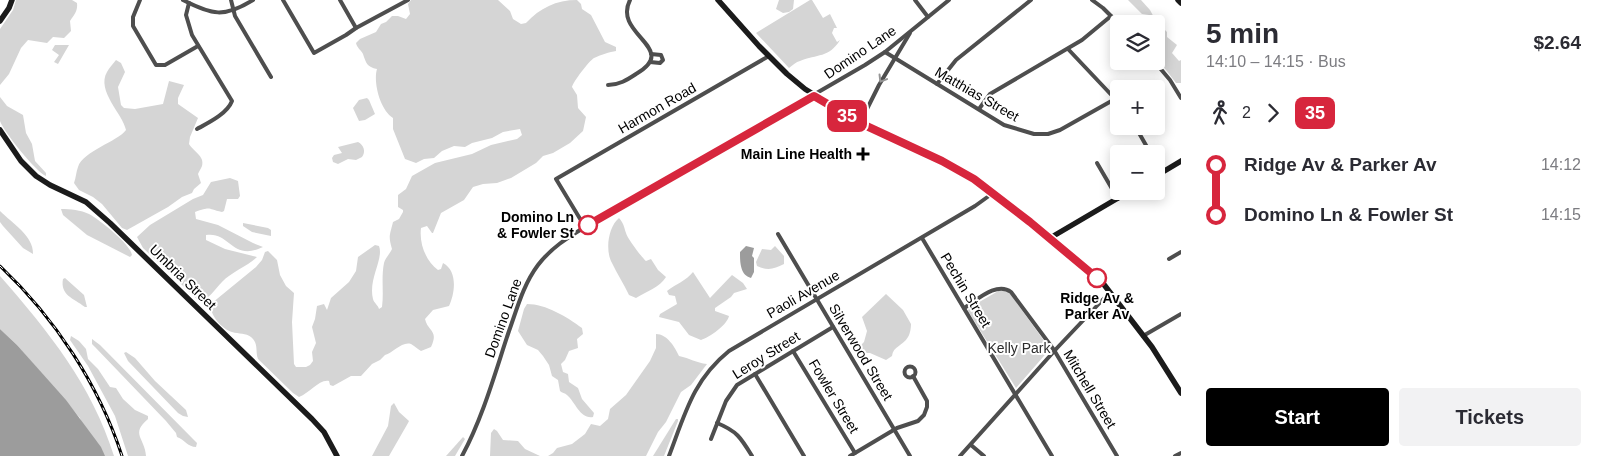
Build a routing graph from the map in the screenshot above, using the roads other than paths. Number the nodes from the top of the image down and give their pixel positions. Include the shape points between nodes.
1 (140, 0) edge
2 (183, 0) edge
3 (231, 0) edge
4 (253, 0) edge
5 (283, 0) edge
6 (340, 0) edge
7 (395, 0) edge
8 (408, 0) edge
9 (630, 0) edge
10 (718, 0) edge
11 (915, 0) edge
12 (949, 0) edge
13 (1031, 0) edge
14 (1092, 0) edge
15 (1178, 0) edge
16 (10, 1) edge
17 (189, 3) junction
18 (1181, 3) edge
19 (398, 5) junction
20 (233, 11) junction
21 (1110, 15) edge
22 (928, 17) junction
23 (1110, 17) edge
24 (0, 21) edge
25 (356, 28) junction
26 (911, 31) junction
27 (198, 46) junction
28 (1068, 49) junction
29 (885, 52) junction
30 (651, 54) junction
31 (769, 56) junction
32 (895, 58) junction
33 (650, 62) junction
34 (1162, 70) edge
35 (271, 76) dead end
36 (937, 84) junction
37 (608, 85) dead end
38 (1110, 94) edge
39 (814, 96) junction
40 (1181, 98) edge
41 (1110, 102) edge
42 (979, 109) junction
43 (860, 123) junction
44 (196, 129) dead end
45 (0, 130) edge
46 (1181, 161) edge
47 (1097, 163) dead end
48 (1165, 170) edge
49 (1110, 185) edge
50 (993, 193) junction
51 (1116, 200) edge
52 (585, 227) junction
53 (778, 234) dead end
54 (922, 238) junction
55 (1050, 238) junction
56 (1181, 252) edge
57 (1169, 259) dead end
58 (1110, 292) junction
59 (817, 300) junction
60 (964, 308) junction
61 (1181, 314) edge
62 (833, 327) junction
63 (1143, 336) junction
64 (793, 350) junction
65 (1054, 350) junction
66 (755, 374) junction
67 (913, 376) dead end
68 (1181, 393) edge
69 (1016, 394) junction
70 (717, 423) junction
71 (894, 430) junction
72 (711, 439) dead end
73 (971, 444) junction
74 (1181, 453) edge
75 (852, 455) edge
76 (337, 456) edge
77 (462, 456) edge
78 (669, 456) edge
79 (752, 456) edge
80 (804, 456) edge
81 (910, 456) edge
82 (960, 456) edge
83 (984, 456) edge
84 (1052, 456) edge
85 (1117, 456) edge
86 (1175, 456) edge

1 - 27 street via 132,19 133,26 155,64 160,66
2 - 17 street
3 - 20 street
4 - 20 street
5 - 25 street via 314,53
6 - 25 street
7 - 19 street
8 - 19 street
9 - 30 street via 626,12 628,22 648,45
10 - 31 main road
11 - 22 street
12 - 22 street, Domino Lane
13 - 36 street via 957,59
14 - 21 street
15 - 18 main road
16 - 24 main road
17 - 20 street via 208,11
17 - 27 street via 186,15
19 - 25 street
20 - 35 street
22 - 26 street, Domino Lane
23 - 28 street
26 - 29 street, Domino Lane
26 - 32 street, Domino Lane
27 - 44 street via 232,101 218,116
28 - 38 street
28 - 42 street via 990,94
29 - 32 street, Matthias Street
29 - 39 street, Domino Lane
30 - 33 street
30 - 33 street via 661,55 663,60 660,63
31 - 39 main road
31 - 52 street, Harmon Road via 556,179
32 - 36 street, Matthias Street
32 -> 43 street, Domino Lane
33 - 37 street via 642,71 621,83
34 - 40 street
36 - 42 street, Matthias Street
39 - 43 main road
39 - 52 street, Domino Lane
41 - 42 street, Matthias Street via 1060,130 1044,135 1009,127
43 - 50 main road via 954,167
45 - 76 main road, Umbria Street via 32,173 89,205 110,222 316,423
46 - 48 main road
47 - 49 street
50 - 54 street, Paoli Avenue
50 - 55 main road
51 - 55 main road
52 - 77 street, Domino Lane via 550,252 530,278
53 - 59 street, Silverwood Street
54 - 59 street, Paoli Avenue
54 - 60 street, Pechin Street
55 - 58 main road
56 - 57 street
58 - 63 main road
58 - 65 street
59 - 62 street, Silverwood Street
59 - 78 street, Paoli Avenue via 735,346 713,365 693,394
60 - 65 street, Mitchell Street via 1004,288 1013,294
60 - 69 street, Pechin Street
61 - 63 street
62 - 64 street, Leroy Street
62 - 71 street, Silverwood Street
63 - 68 main road
64 - 66 street, Leroy Street
64 - 75 street, Fowler Street
65 - 69 street
65 - 85 street, Mitchell Street
66 - 70 street, Leroy Street via 731,392
66 - 80 street
67 - 71 street via 926,398 926,410 918,421
69 - 73 street
69 - 84 street, Pechin Street
70 - 72 street, Leroy Street
70 - 79 street via 738,434
71 - 75 street
71 - 81 street, Silverwood Street
73 - 82 street
73 - 83 street
74 - 86 street

